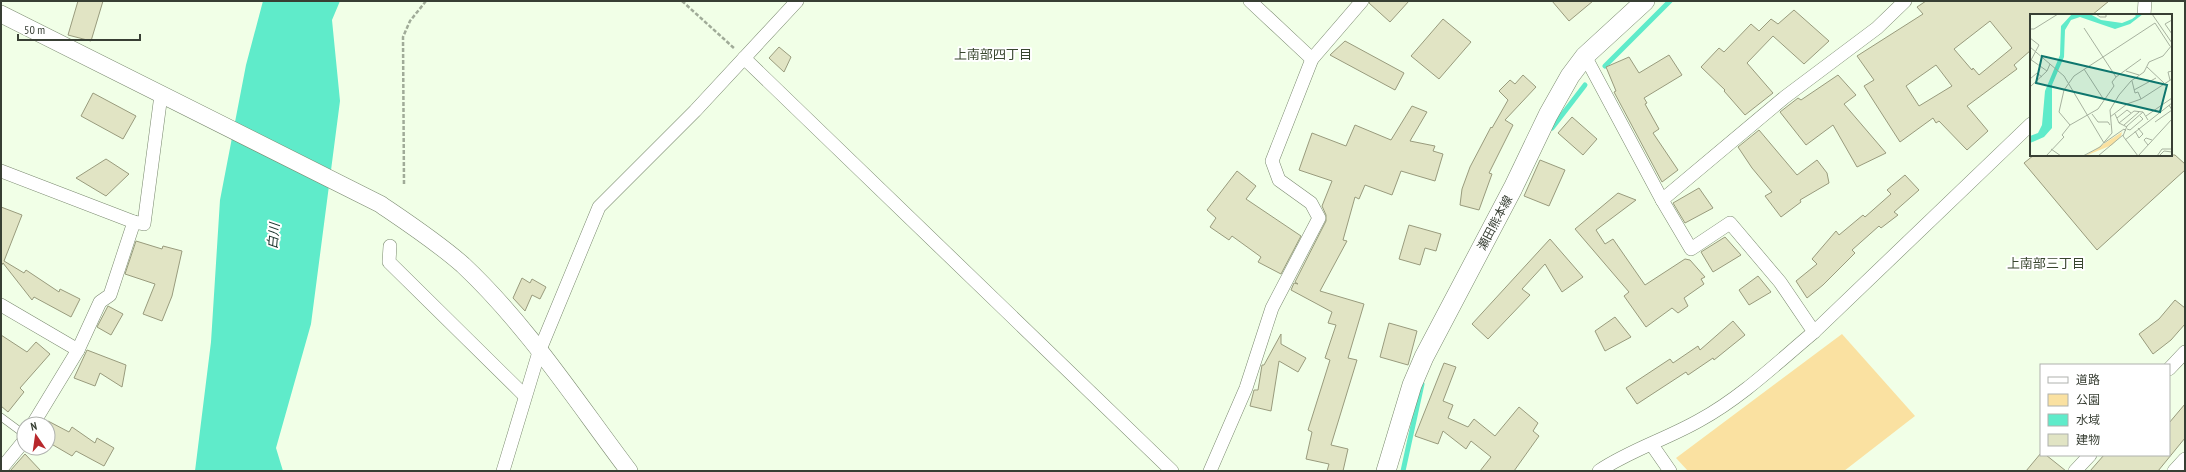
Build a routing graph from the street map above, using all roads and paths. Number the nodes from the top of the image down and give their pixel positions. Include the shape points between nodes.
1 (426, 1) edge
2 (682, 1) edge
3 (797, 1) edge
4 (1250, 1) edge
5 (1362, 1) edge
6 (1645, 1) edge
7 (1905, 1) edge
8 (2145, 1) edge
9 (1, 14) edge
10 (2144, 14) edge
11 (1585, 56) junction
12 (744, 58) junction
13 (1312, 60) junction
14 (161, 95) junction
15 (2030, 125) edge
16 (1, 171) edge
17 (404, 184) dead end
18 (1662, 200) junction
19 (134, 222) junction
20 (390, 246) dead end
21 (1, 305) edge
22 (1814, 332) junction
23 (78, 350) junction
24 (539, 352) junction
25 (2185, 352) edge
26 (2170, 369) edge
27 (524, 395) junction
28 (38, 416) edge
29 (1, 417) edge
30 (16, 428) edge
31 (1652, 445) junction
32 (16, 451) edge
33 (2089, 456) edge
34 (2185, 459) edge
35 (1, 469) edge
36 (502, 471) edge
37 (629, 471) edge
38 (1172, 471) edge
39 (1210, 471) edge
40 (1386, 471) edge
41 (1599, 471) edge
42 (1670, 471) edge
43 (2075, 471) edge
44 (2174, 471) edge

1 - 17 path via 410,22 403,37
2 - 12 path
3 - 12 street
4 - 13 street
5 - 13 street
6 - 11 main road, 瀬田熊本線
7 - 18 street via 1877,28 1785,97
8 - 10 street
9 - 14 street
11 - 18 street
11 - 40 main road, 瀬田熊本線 via 1548,115 1513,188 1424,357 1412,385
12 - 24 street via 599,207
12 - 38 street
13 - 39 street via 1272,161 1279,180 1311,203 1319,218 1272,308 1246,388
14 - 19 street via 144,224
14 - 24 street via 380,204 432,239 503,306
15 - 22 street
16 - 19 street
18 - 22 street via 1691,248 1730,223 1780,282
19 - 23 street via 110,295 100,302
20 - 27 street via 389,262
21 - 23 street
22 - 31 street via 1743,391 1701,420
23 - 28 street
24 - 27 street
24 - 37 street
25 - 26 street
27 - 36 street
29 - 30 lane
31 - 41 street via 1616,460
31 - 42 street
32 - 35 street
33 - 43 street
34 - 44 street

